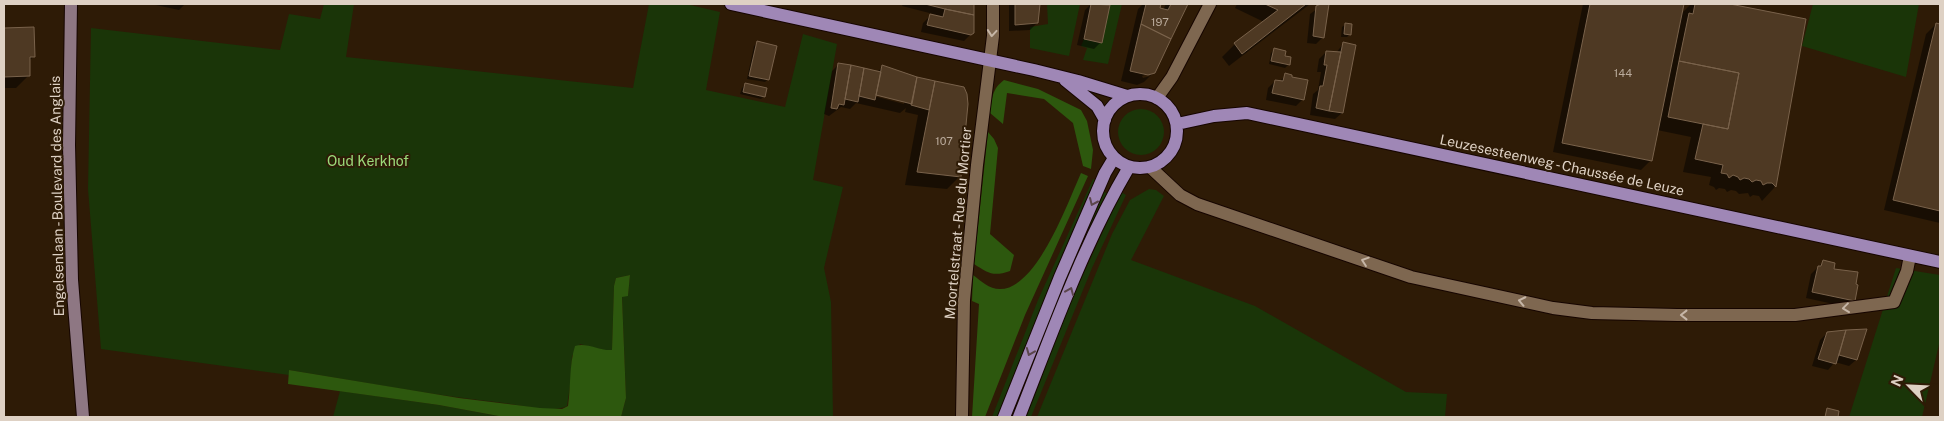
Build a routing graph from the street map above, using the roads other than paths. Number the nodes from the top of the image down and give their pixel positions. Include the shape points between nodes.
1 (70, 4) edge
2 (732, 4) edge
3 (993, 4) edge
4 (1210, 4) edge
5 (990, 61) junction
6 (1061, 77) junction
7 (1127, 96) junction
8 (1157, 98) junction
9 (1105, 120) junction
10 (1177, 124) junction
11 (1114, 158) junction
12 (1129, 167) junction
13 (1150, 168) junction
14 (1910, 256) junction
15 (1940, 262) edge
16 (83, 417) edge
17 (962, 417) edge
18 (1004, 417) edge
19 (1019, 417) edge

1 - 16 main road, Engelsenlaan - Boulevard des Anglais via 72,280
2 - 5 main road
3 -> 5 street, Moortelstraat - Rue du Mortier
4 - 8 street via 1172,77
5 - 6 main road
5 - 17 street, Moortelstraat - Rue du Mortier via 964,300
6 - 7 main road
6 - 9 main road via 1097,106
7 - 8 main road via 1144,94
7 - 9 main road via 1112,107
8 - 10 main road via 1169,107
9 - 11 main road via 1104,141
10 - 13 main road via 1174,147 1164,160
10 - 14 main road, Leuzesesteenweg - Chaussée de Leuze via 1247,113
11 - 12 main road
11 -> 18 main road via 1060,277
12 - 13 main road
19 -> 12 main road via 1070,289
14 -> 13 street via 1894,302 1795,315 1592,313 1554,308 1411,277 1197,204 1180,195
14 - 15 main road, Leuzesesteenweg - Chaussée de Leuze

